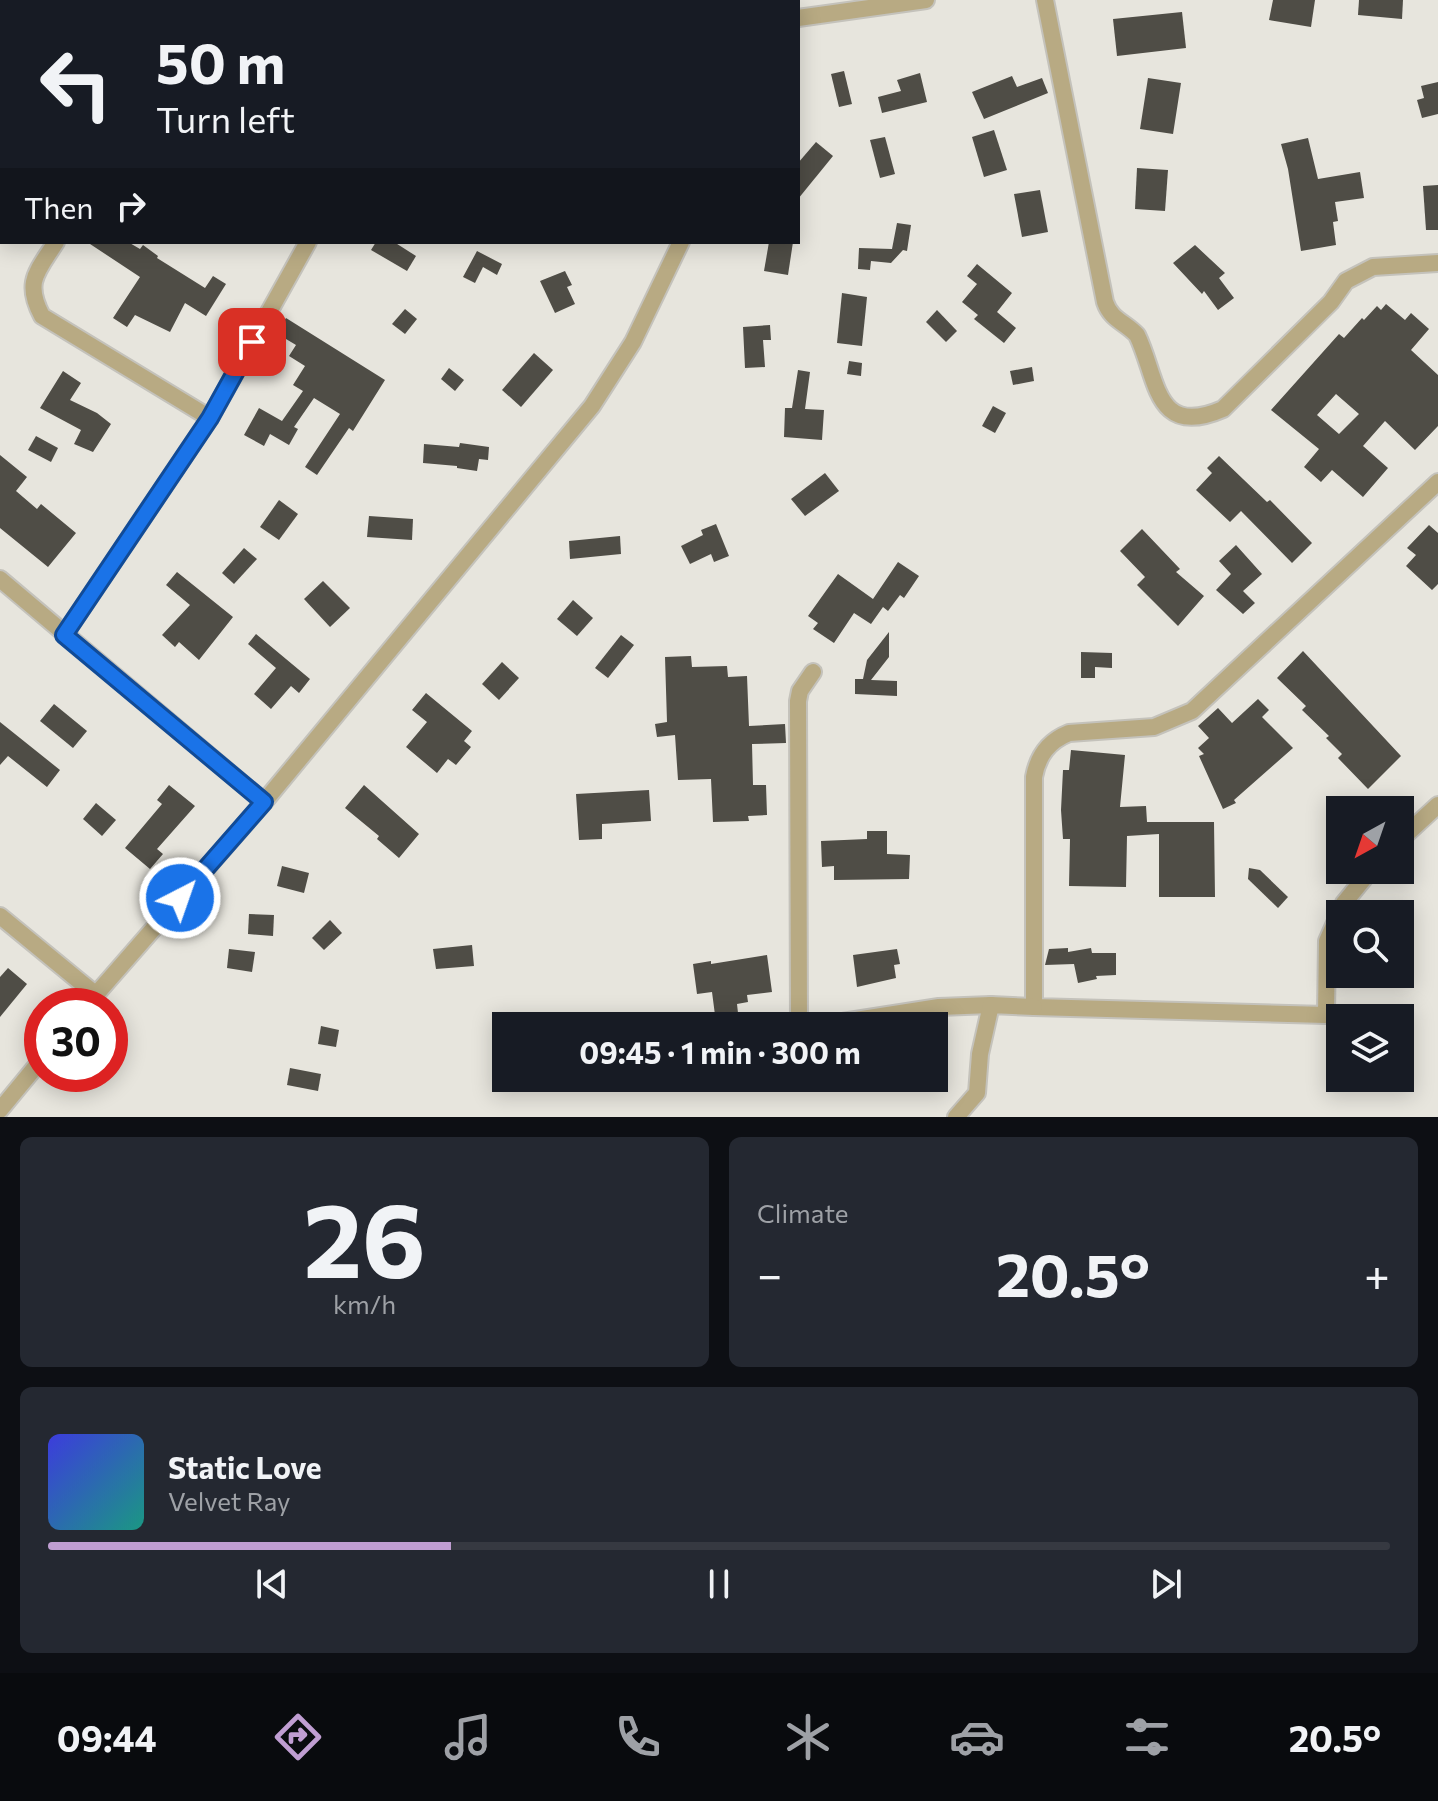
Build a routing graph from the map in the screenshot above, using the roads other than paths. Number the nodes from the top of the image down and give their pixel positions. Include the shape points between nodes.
1 (805, 0) edge
2 (926, 0) edge
3 (1045, 0) edge
4 (821, 14) junction
5 (800, 18) edge
6 (55, 244) edge
7 (307, 244) edge
8 (680, 244) edge
9 (1438, 263) edge
10 (210, 418) junction
11 (1438, 482) edge
12 (0, 579) edge
13 (64, 635) junction
14 (813, 672) dead end
15 (264, 802) junction
16 (1438, 805) edge
17 (1414, 827) edge
18 (1360, 884) edge
19 (0, 916) edge
20 (78, 988) edge
21 (101, 988) edge
22 (991, 1005) junction
23 (1034, 1007) junction
24 (799, 1012) edge
25 (907, 1012) edge
26 (24, 1081) edge
27 (0, 1110) edge
28 (956, 1117) edge

1 - 4 street
2 - 4 street
3 - 9 street via 1105,302 1109,313 1137,335 1169,411 1189,417 1223,409 1358,273 1373,267
4 - 5 street
6 - 10 street via 32,285 42,316
7 - 10 street
8 - 15 street via 633,342 592,406
10 - 13 street
11 - 23 street via 1192,711 1154,727 1069,733 1044,751 1034,777
12 - 13 street
13 - 15 street
14 - 24 street via 798,701
15 - 21 street
16 - 17 street
18 - 23 street via 1344,903 1327,941 1326,1015
19 - 20 street
22 - 23 street
22 - 25 street
22 - 28 street via 977,1093
26 - 27 street

